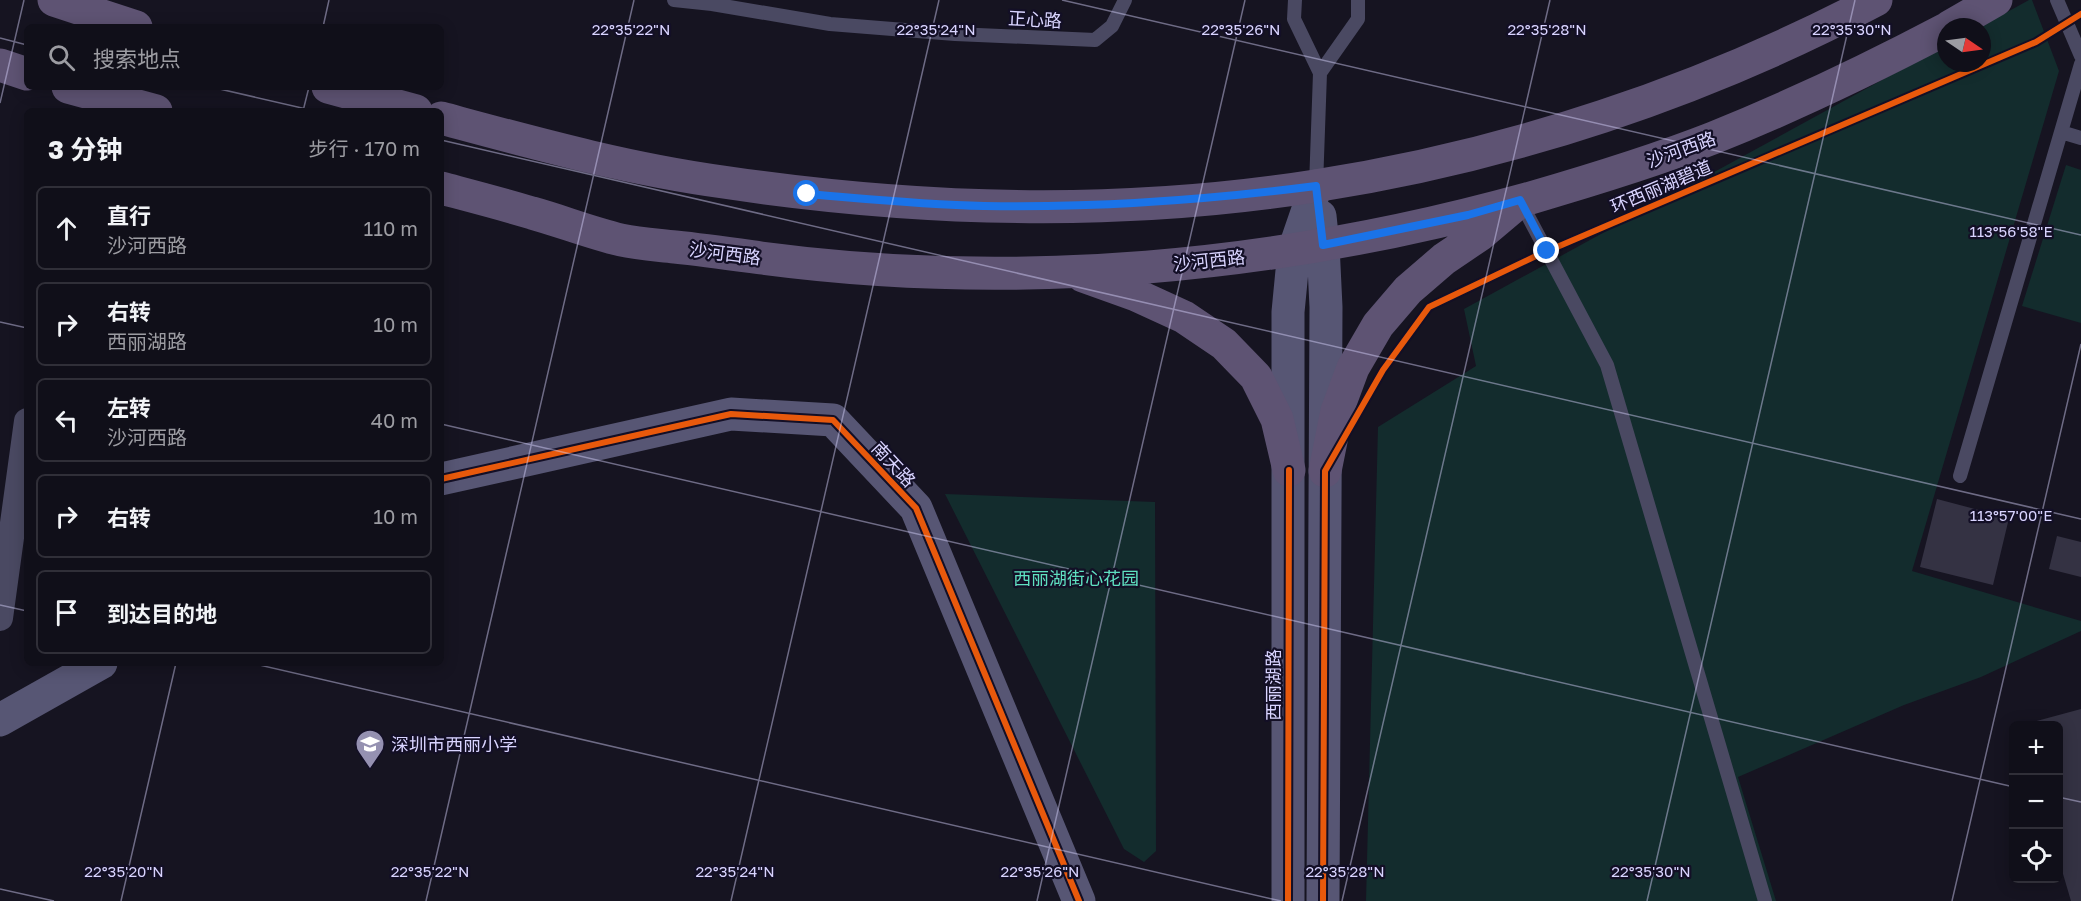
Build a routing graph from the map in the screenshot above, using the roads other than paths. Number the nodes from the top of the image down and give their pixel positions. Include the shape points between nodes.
1 (54, 0) edge
2 (674, 0) edge
3 (1125, 0) edge
4 (1295, 0) edge
5 (1359, 0) edge
6 (1876, 0) edge
7 (1996, 0) edge
8 (2057, 0) edge
9 (1965, 18) edge
10 (127, 24) edge
11 (1937, 34) edge
12 (2081, 56) edge
13 (2081, 64) edge
14 (0, 65) edge
15 (24, 73) edge
16 (1320, 73) junction
17 (339, 90) edge
18 (72, 96) edge
19 (139, 108) edge
20 (405, 108) edge
21 (444, 119) edge
22 (2061, 132) junction
23 (2081, 138) edge
24 (1316, 186) junction
25 (444, 189) edge
26 (1520, 200) junction
27 (1309, 248) junction
28 (1073, 273) junction
29 (24, 444) edge
30 (1289, 470) junction
31 (1325, 471) junction
32 (1960, 476) dead end
33 (444, 478) edge
34 (0, 618) edge
35 (96, 666) edge
36 (0, 720) edge
37 (1079, 901) edge
38 (1288, 901) edge
39 (1323, 901) edge
40 (1765, 901) edge

1 - 10 main road
2 - 3 lane, 正心路 via 830,24 1095,40 1112,26
4 - 16 lane via 1294,19
5 - 16 lane via 1358,19
6 - 24 main road via 1769,52 1572,126 1454,159
7 - 9 main road, 沙河西路
8 - 12 lane
11 - 26 main road, 沙河西路 via 1850,78 1709,140
13 - 22 lane
14 - 15 main road
16 - 24 lane
17 - 20 main road
18 - 19 main road
21 - 24 main road via 548,147 720,182 895,202 1071,206 1247,195
22 - 23 lane
22 - 32 lane
24 - 27 main road, 西丽湖路
25 - 28 main road, 沙河西路 via 623,241 891,271
26 - 27 main road, 沙河西路 via 1468,215
26 - 31 main road via 1408,290 1378,325 1353,368 1337,411
26 - 40 lane via 1607,365
27 - 28 main road, 沙河西路 via 1219,261
27 - 30 main road, 西丽湖路 via 1288,312
27 - 31 main road, 西丽湖路 via 1326,307
28 - 30 main road via 1184,317 1224,344 1256,377 1277,419
29 - 34 street
30 - 38 main road, 西丽湖路
31 - 39 main road, 西丽湖路
33 - 37 main road, 南天路 via 731,414 832,420 916,508
35 - 36 main road

